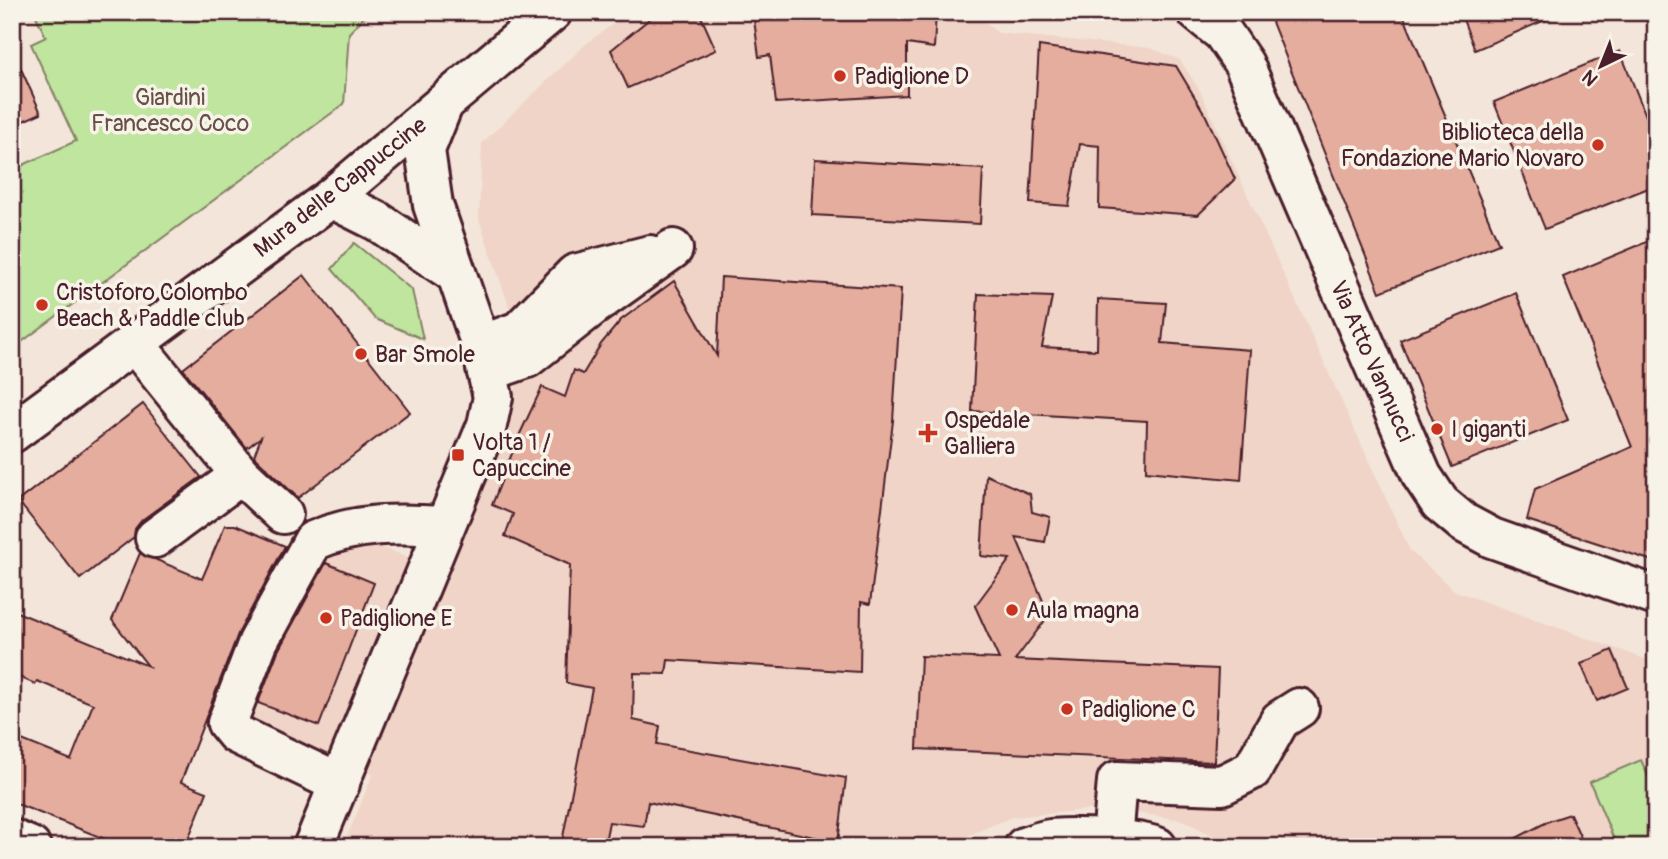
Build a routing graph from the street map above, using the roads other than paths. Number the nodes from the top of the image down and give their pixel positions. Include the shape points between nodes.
1 (552, 12) edge
2 (1197, 12) edge
3 (443, 105) junction
4 (331, 198) junction
5 (456, 274) junction
6 (135, 344) junction
7 (12, 433) edge
8 (241, 475) junction
9 (283, 514) dead end
10 (444, 526) junction
11 (155, 538) dead end
12 (1656, 596) edge
13 (1299, 708) dead end
14 (340, 784) junction
15 (12, 839) edge
16 (1112, 840) junction
17 (31, 847) edge
18 (313, 847) edge
19 (1024, 847) edge
20 (1157, 847) edge

1 - 3 street, Mura delle Cappuccine
2 - 12 street, Via Atto Vannucci via 1223,33 1244,64 1422,476 1440,503 1492,538
3 - 4 street, Mura delle Cappuccine
3 - 5 street, Mura delle Cappuccine via 425,150 433,205
4 - 5 street via 377,220
4 - 6 street, Mura delle Cappuccine
5 - 10 street, Mura delle Cappuccine via 493,397 487,425
6 - 7 street, Mura delle Cappuccine
6 - 8 street
8 - 9 street
8 - 11 street
10 - 14 street, Mura delle Cappuccine
10 - 14 street via 389,523 330,533 313,541 258,642 227,723 230,729
13 - 16 street via 1280,720 1252,770 1222,785 1118,781
14 - 18 street, Mura delle Cappuccine
15 - 17 street
16 - 19 street via 1049,839
16 - 20 street

